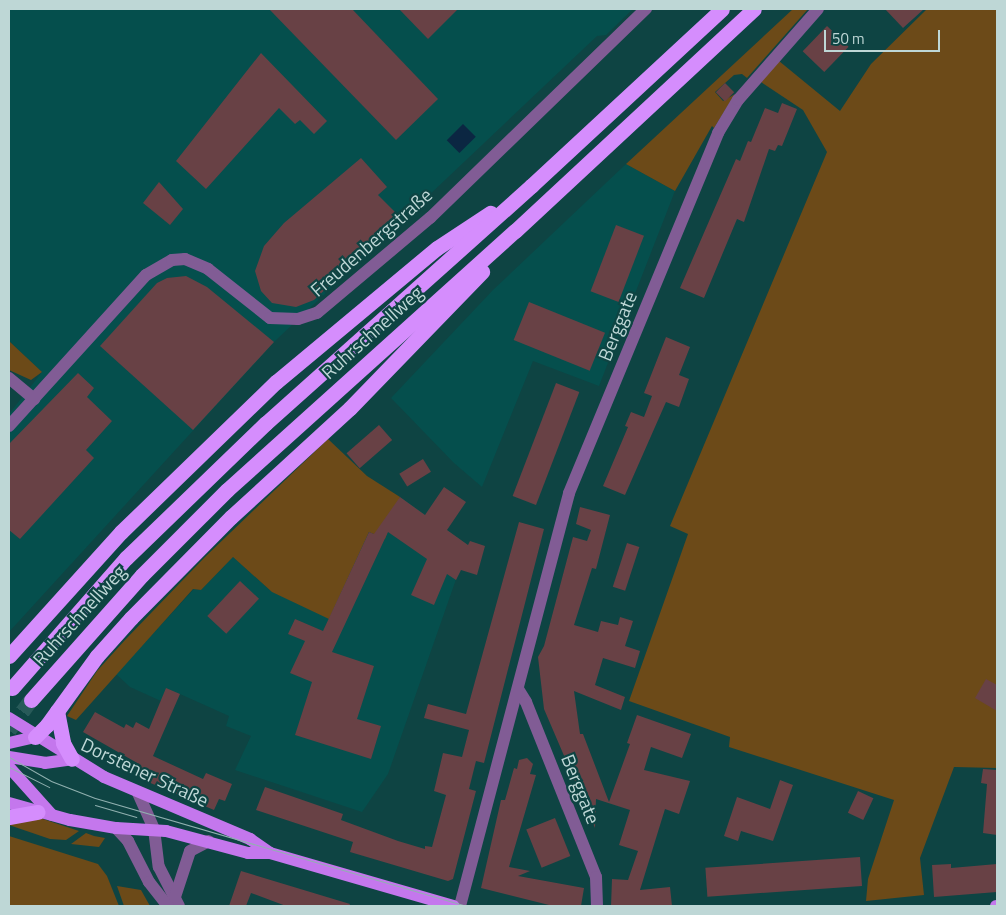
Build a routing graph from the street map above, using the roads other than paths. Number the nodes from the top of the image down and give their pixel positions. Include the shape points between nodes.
1 (646, 9) edge
2 (722, 9) edge
3 (754, 9) edge
4 (818, 9) edge
5 (531, 186) junction
6 (562, 188) junction
7 (9, 378) edge
8 (34, 399) junction
9 (9, 426) edge
10 (10, 653) edge
11 (12, 688) dead end
12 (518, 689) junction
13 (31, 700) tunnel mouth
14 (57, 711) junction
15 (9, 718) edge
16 (35, 737) junction
17 (9, 743) edge
18 (9, 757) edge
19 (72, 759) junction
20 (9, 767) edge
21 (138, 793) junction
22 (9, 803) edge
23 (38, 812) junction
24 (54, 816) junction
25 (9, 817) edge
26 (116, 828) junction
27 (154, 829) junction
28 (209, 841) junction
29 (270, 853) junction
30 (174, 903) edge
31 (454, 906) edge
32 (460, 906) edge
33 (597, 906) edge

1 - 8 street, Freudenbergstraße via 430,218 317,313 298,319 270,318 208,269 185,259 172,260 146,275
2 - 5 highway, Ruhrschnellweg
3 - 6 highway, Ruhrschnellweg
4 - 12 street, Berggate via 738,100 701,167 569,493
5 - 10 highway via 437,248 276,382 121,532
5 - 11 highway, Ruhrschnellweg via 266,423 126,558
6 - 13 highway, Ruhrschnellweg via 227,490 142,574
6 - 14 highway via 363,395 170,578 97,656
7 - 8 street
8 - 9 street, Freudenbergstraße
12 - 32 street, Berggate
12 - 33 street, Berggate via 596,877
14 - 16 highway
14 - 19 highway via 63,743
15 - 16 main road, Dorstener Straße
16 - 17 main road
16 - 19 main road, Dorstener Straße
18 - 19 main road via 46,763
19 - 21 main road, Dorstener Straße
20 - 24 main road
21 - 27 street
21 - 29 main road, Dorstener Straße via 250,839
22 - 23 main road, Dorstener Straße
23 - 24 main road, Dorstener Straße
23 - 25 highway
24 - 26 main road, Dorstener Straße
26 - 27 main road, Dorstener Straße
26 - 30 street via 128,841 149,882
27 - 28 main road, Dorstener Straße
27 - 30 street via 158,867
28 - 29 main road, Dorstener Straße via 248,853
28 - 30 street via 190,851
29 - 31 main road, Dorstener Straße

